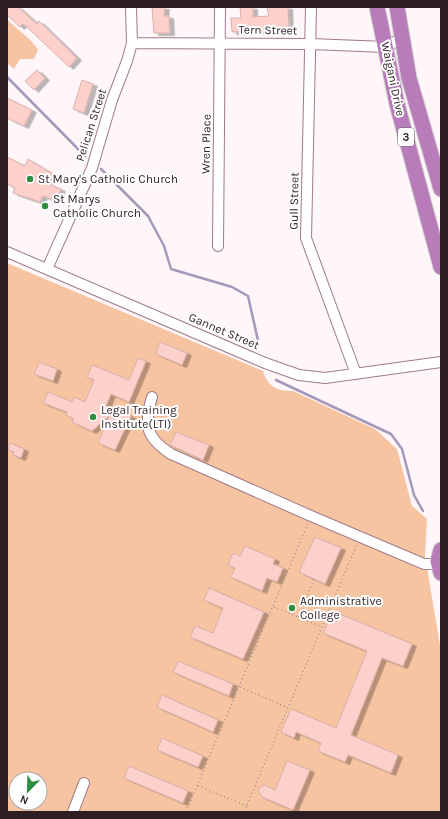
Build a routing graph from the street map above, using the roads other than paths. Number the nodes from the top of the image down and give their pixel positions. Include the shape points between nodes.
1 (131, 7) edge
2 (220, 7) edge
3 (311, 7) edge
4 (377, 7) edge
5 (397, 7) edge
6 (401, 38) junction
7 (220, 42) junction
8 (132, 43) junction
9 (310, 44) junction
10 (386, 47) junction
11 (441, 189) edge
12 (218, 246) dead end
13 (7, 252) edge
14 (441, 267) edge
15 (47, 269) junction
16 (441, 362) edge
17 (356, 374) junction
18 (152, 397) dead end
19 (440, 558) edge
20 (84, 783) dead end
21 (73, 812) edge

1 - 8 street, Pelican Street
2 - 7 street, Wren Place
3 - 9 street, Gull Street
4 - 10 highway, Waigani Drive / 3
5 - 6 highway, Waigani Drive / 3
6 - 10 street
6 - 11 highway, Waigani Drive / 3 via 409,78
7 - 8 street, Tern Street
7 - 9 street, Tern Street
7 - 12 street, Wren Place
8 - 15 street, Pelican Street via 92,168
9 - 10 street, Tern Street
9 - 17 street, Gull Street via 306,238
10 - 14 highway, Waigani Drive / 3 via 397,104
13 - 15 street, Gannet Street
15 - 17 street, Gannet Street via 293,374 312,378
16 - 17 street, Gannet Street
18 - 19 street via 147,424 157,445 186,461 424,564
20 - 21 street

